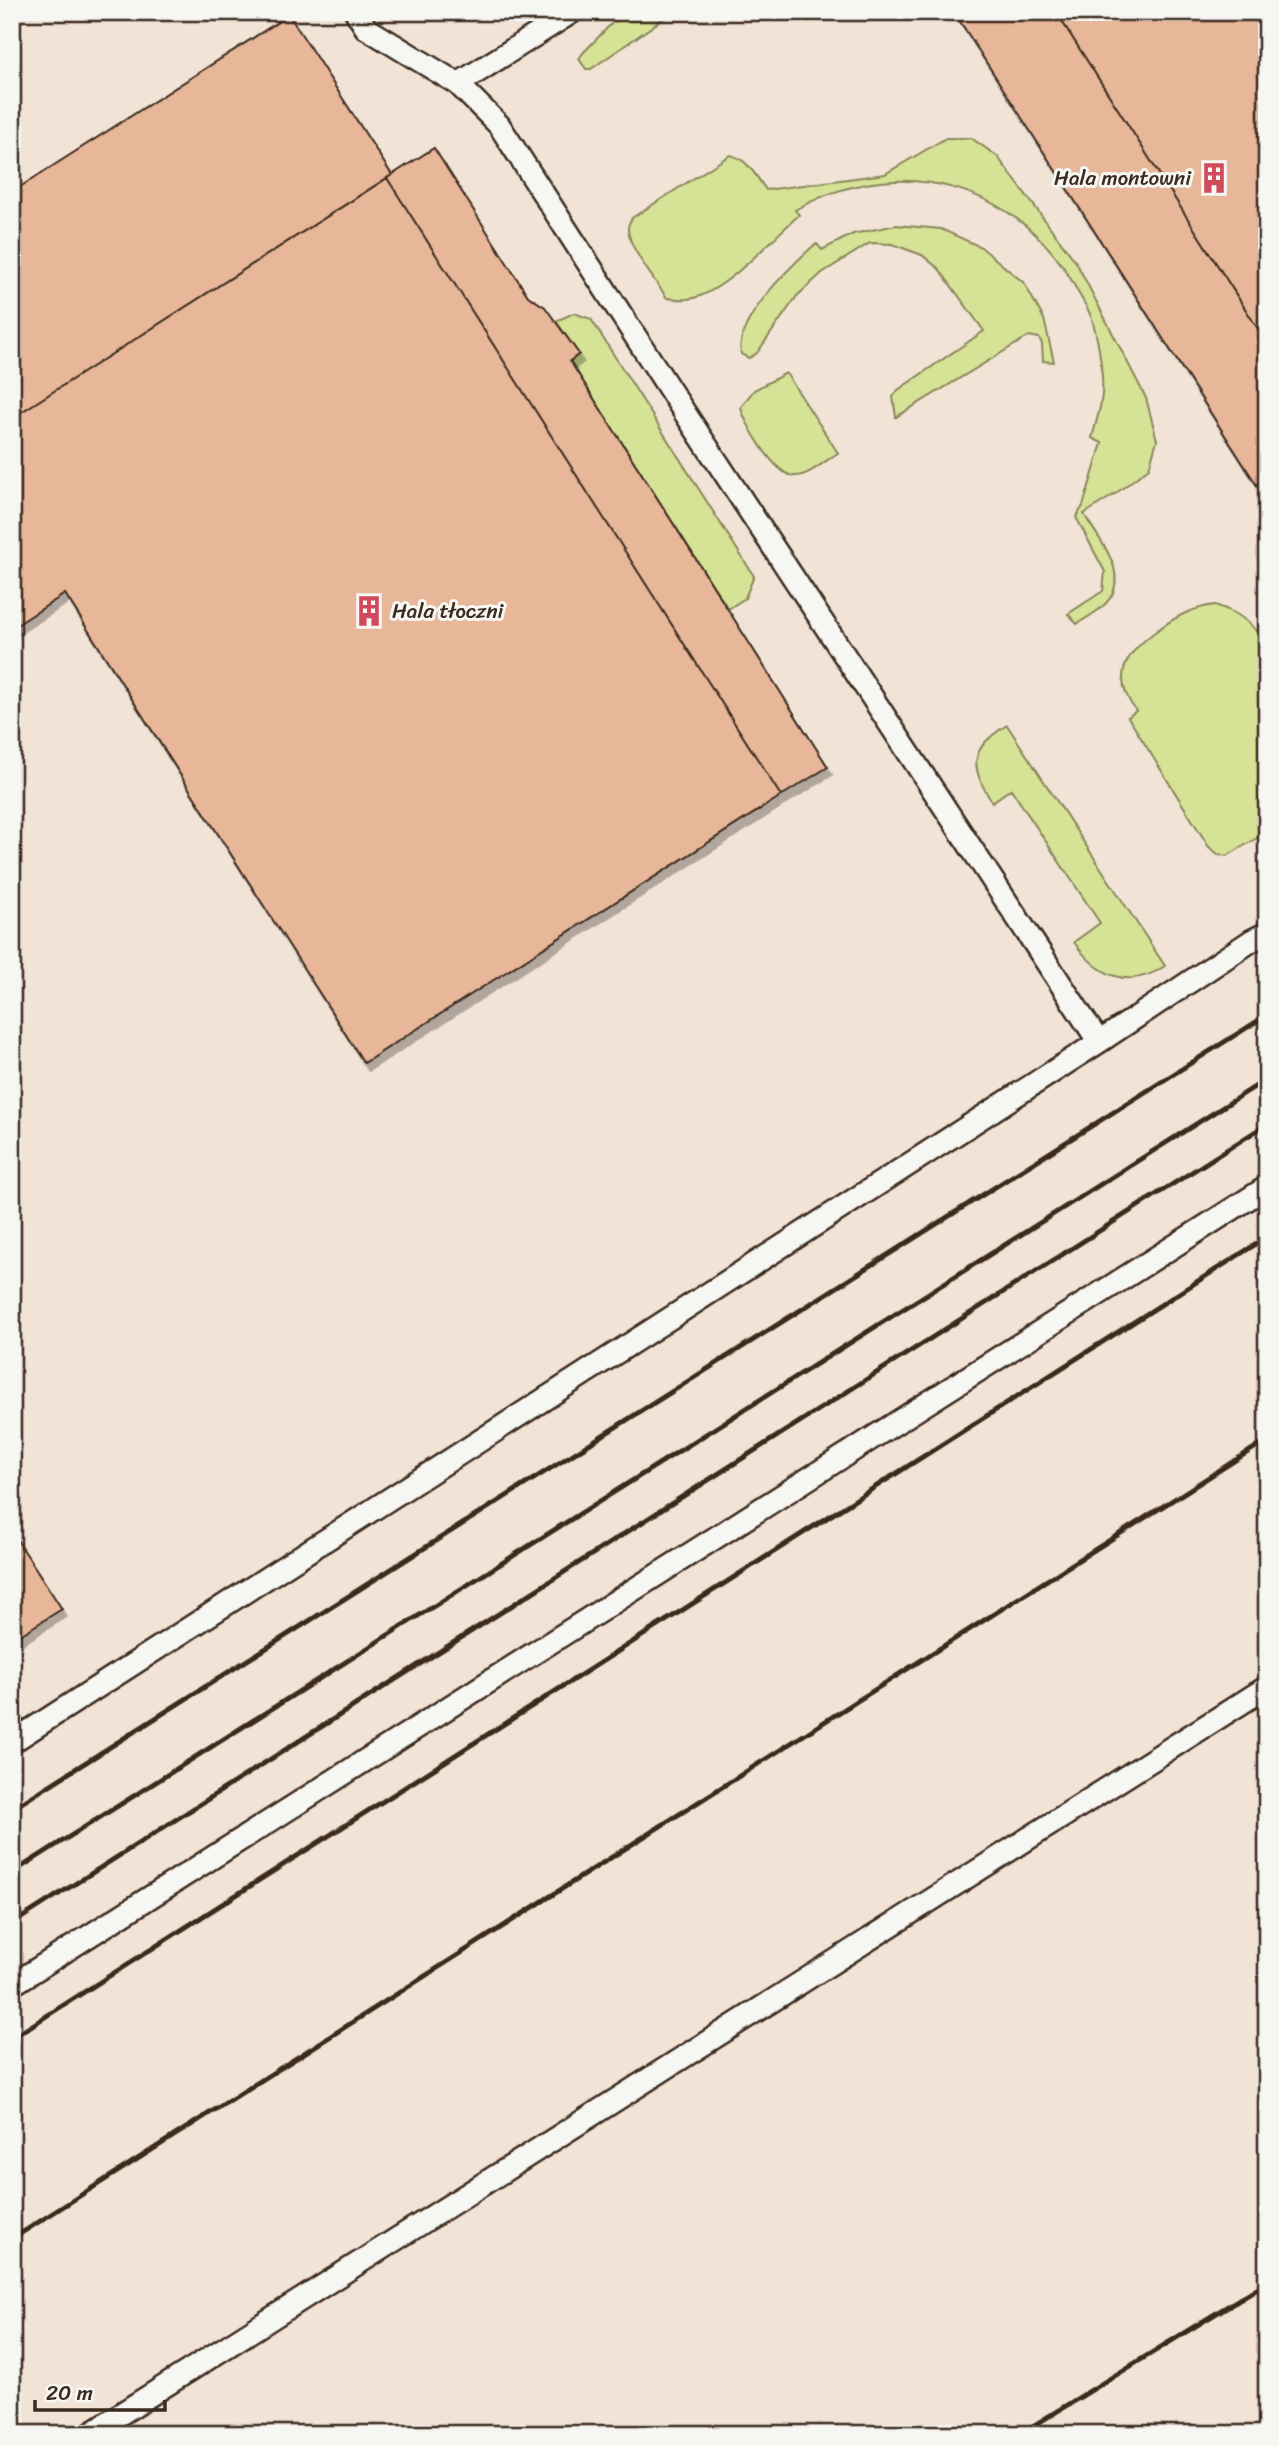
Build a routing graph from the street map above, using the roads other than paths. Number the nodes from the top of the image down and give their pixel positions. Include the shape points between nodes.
1 (356, 12) edge
2 (572, 12) edge
3 (458, 84) junction
4 (1267, 933) edge
5 (1099, 1042) junction
6 (1267, 1187) edge
7 (1267, 1687) edge
8 (12, 1742) edge
9 (12, 1984) edge
10 (89, 2434) edge

1 - 3 lane via 366,28
2 - 3 lane
3 - 5 lane via 499,125
4 - 5 lane
5 - 8 lane
6 - 9 lane
7 - 10 lane

